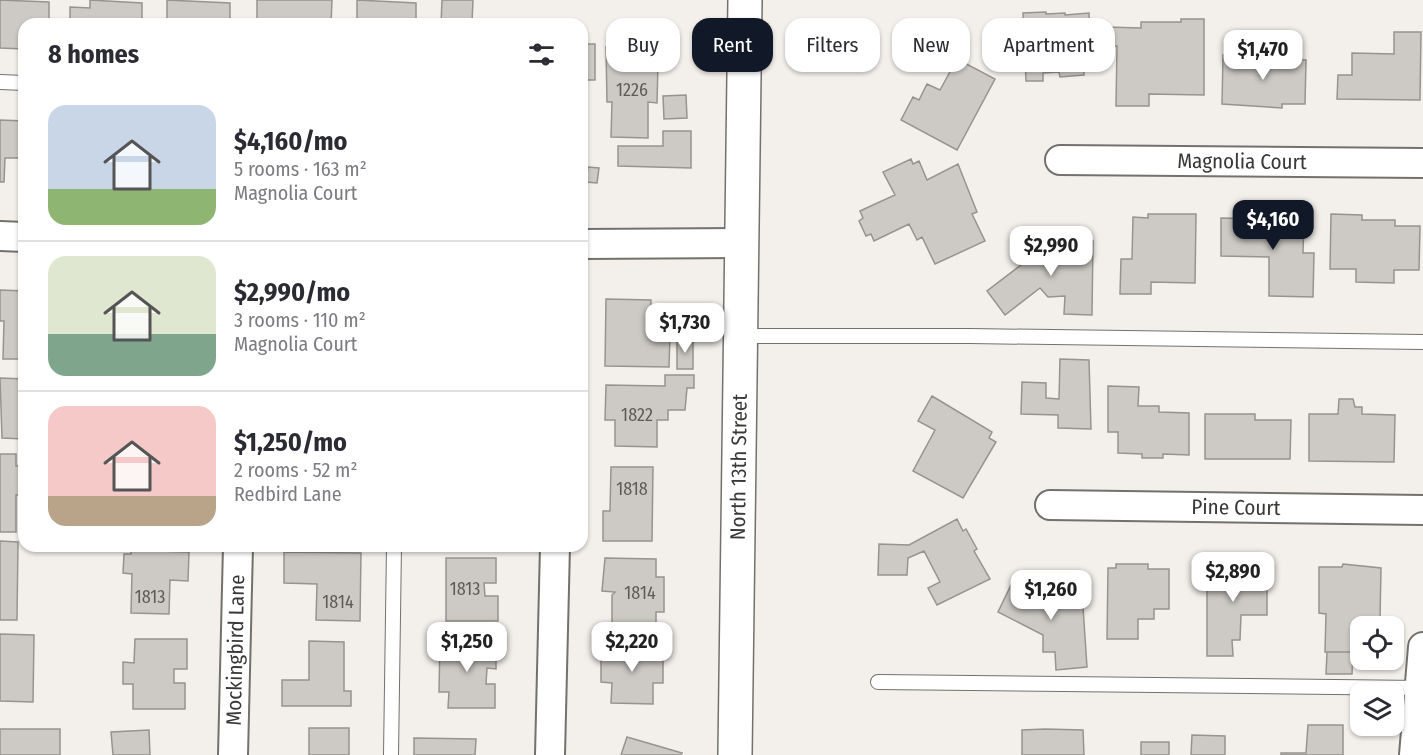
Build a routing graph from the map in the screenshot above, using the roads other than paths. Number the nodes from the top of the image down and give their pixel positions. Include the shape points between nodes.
1 (745, 0) edge
2 (0, 82) edge
3 (18, 83) edge
4 (1060, 160) dead end
5 (1423, 163) edge
6 (0, 236) edge
7 (18, 237) edge
8 (741, 243) junction
9 (588, 244) edge
10 (740, 336) junction
11 (1423, 342) edge
12 (1050, 505) dead end
13 (1423, 510) edge
14 (238, 552) edge
15 (394, 552) edge
16 (555, 552) edge
17 (1423, 647) edge
18 (878, 682) dead end
19 (1420, 688) junction
20 (233, 755) edge
21 (391, 755) edge
22 (550, 755) edge
23 (735, 755) edge
24 (1414, 755) edge

1 - 8 street, North 13th Street
2 - 3 lane
4 - 5 street, Magnolia Court
6 - 7 street
8 - 9 street
8 - 10 street, North 13th Street
10 - 11 lane
10 - 23 street, North 13th Street
12 - 13 street, Pine Court
14 - 20 street, Mockingbird Lane
15 - 21 lane
16 - 22 street
17 - 19 street
18 - 19 lane
19 - 24 street

